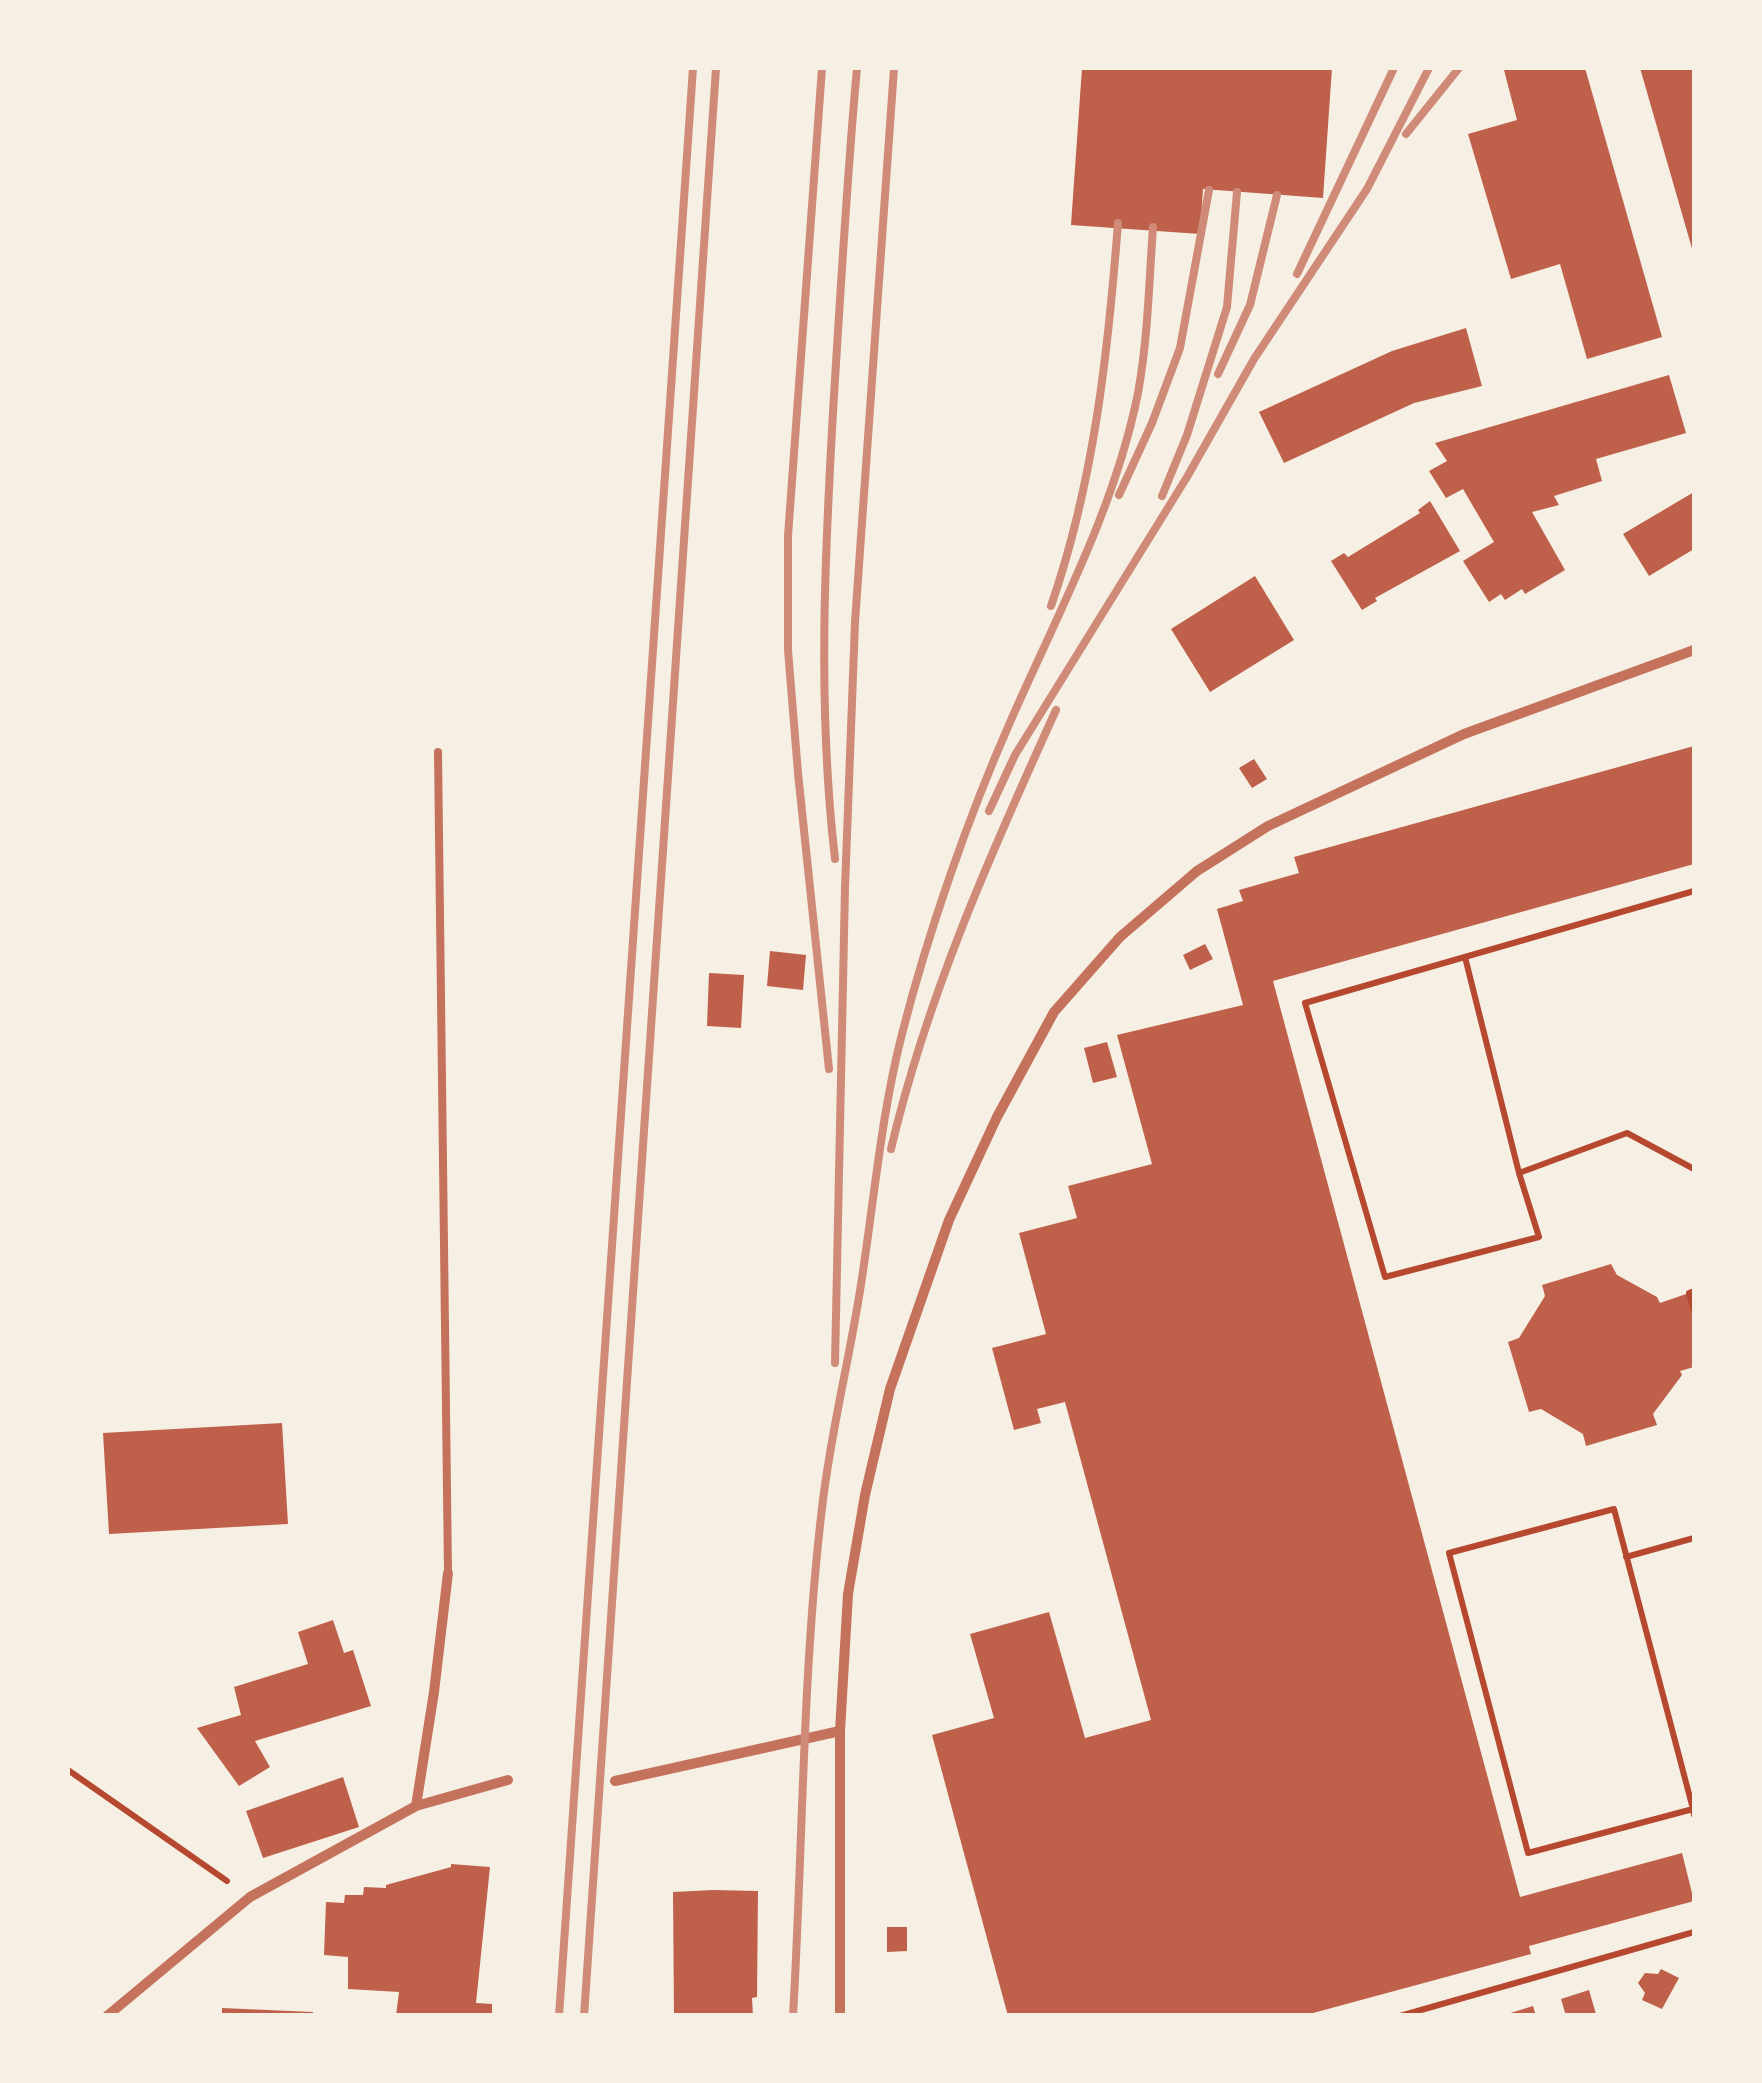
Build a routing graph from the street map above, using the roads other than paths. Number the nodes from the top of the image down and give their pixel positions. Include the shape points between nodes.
1 (1694, 650) edge
2 (438, 752) dead end
3 (448, 1573) joint
4 (840, 1730) junction
5 (508, 1780) dead end
6 (614, 1780) dead end
7 (416, 1806) junction
8 (107, 2016) edge
9 (840, 2016) edge

1 - 4 street via 1464,734 1268,826 1198,870 1120,937 1054,1012 949,1220 890,1388 848,1594
2 - 3 lane
3 - 7 street
4 - 6 street
4 - 9 street
5 - 7 street
7 - 8 street via 250,1897

